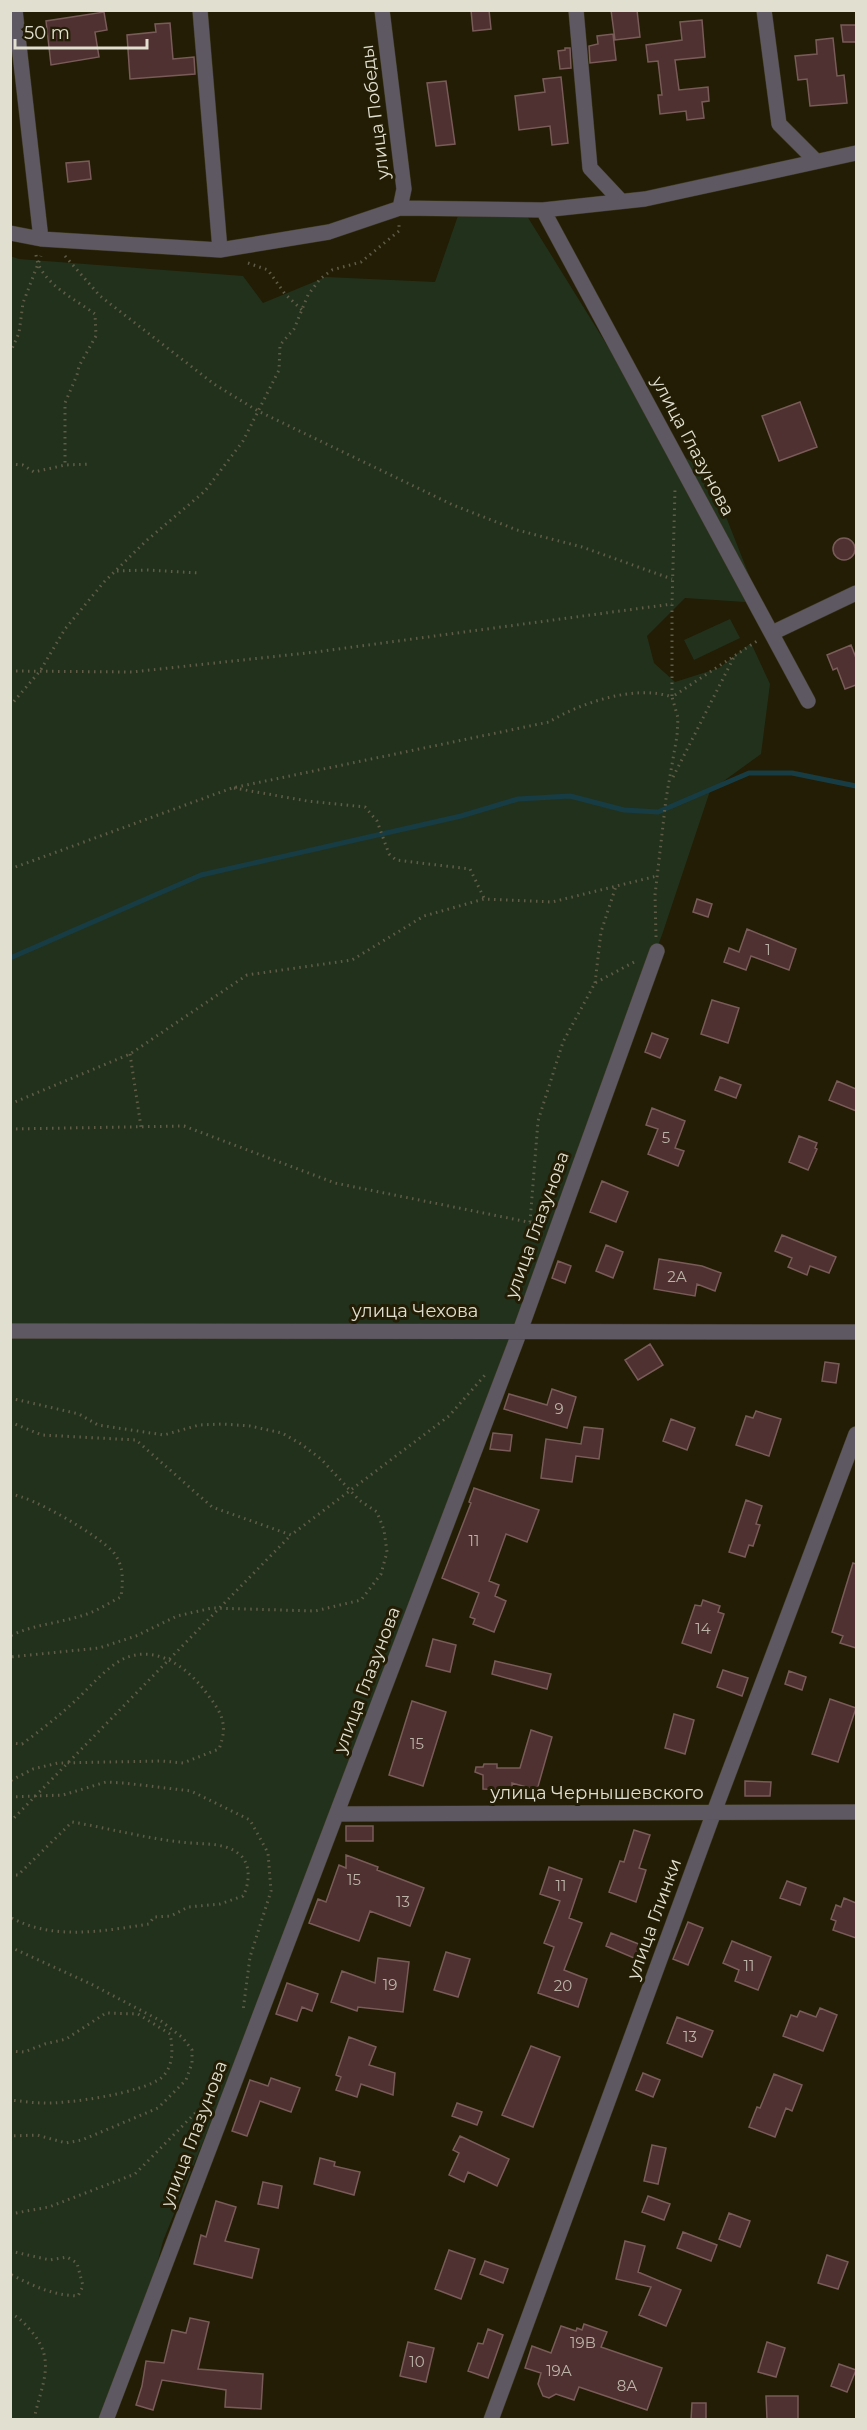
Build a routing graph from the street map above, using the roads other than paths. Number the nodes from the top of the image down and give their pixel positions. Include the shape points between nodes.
1 (15, 10) edge
2 (200, 10) edge
3 (382, 10) edge
4 (576, 10) edge
5 (764, 10) edge
6 (856, 153) edge
7 (815, 160) junction
8 (620, 200) junction
9 (400, 208) junction
10 (543, 210) junction
11 (10, 233) edge
12 (42, 239) junction
13 (225, 249) junction
14 (856, 593) edge
15 (772, 633) junction
16 (808, 701) dead end
17 (657, 951) road end
18 (520, 1330) junction
19 (10, 1331) edge
20 (856, 1332) edge
21 (856, 1434) edge
22 (714, 1812) junction
23 (856, 1812) edge
24 (337, 1814) junction
25 (106, 2420) edge
26 (491, 2420) edge

1 - 12 street
2 - 13 street
3 - 9 street, улица Победы via 404,189
4 - 8 street via 590,168
5 - 7 street via 779,124
6 - 7 street
7 - 8 street via 645,199
8 - 10 street
9 - 10 street
9 - 13 street via 329,232
10 - 15 street, улица Глазунова
11 - 12 street
12 - 13 street
14 - 15 street
15 - 16 street, улица Глазунова
17 - 18 street, улица Глазунова
18 - 19 street, улица Чехова
18 - 20 street, улица Чехова
18 - 24 street, улица Глазунова
21 - 22 street, улица Глинки
22 - 23 street, улица Чернышевского
22 - 24 street, улица Чернышевского
22 - 26 street, улица Глинки
24 - 25 street, улица Глазунова

